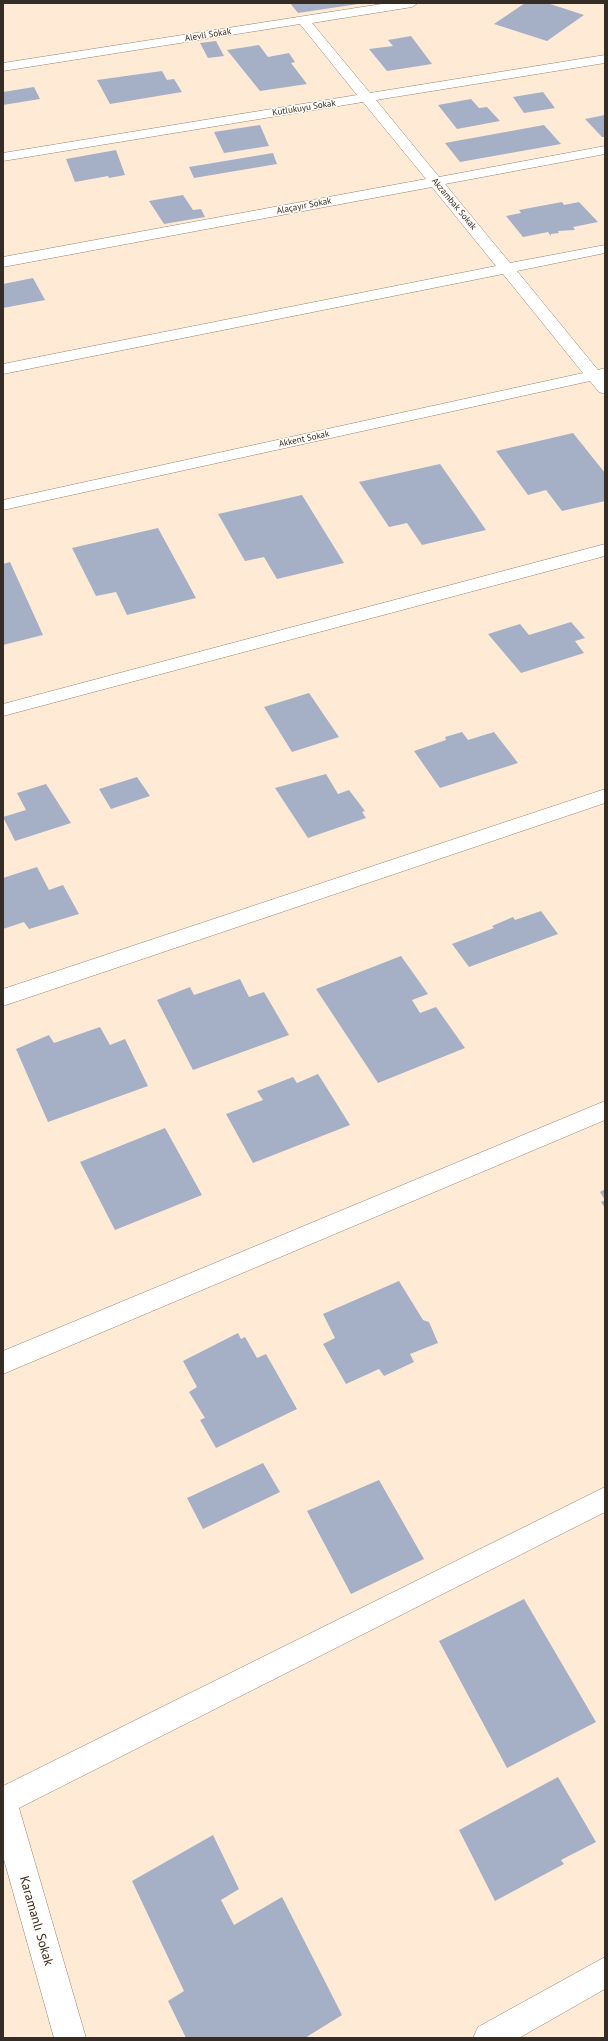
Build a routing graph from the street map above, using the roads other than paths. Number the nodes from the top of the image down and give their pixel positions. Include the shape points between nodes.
1 (412, 3) edge
2 (303, 20) junction
3 (605, 60) edge
4 (3, 67) edge
5 (367, 98) junction
6 (605, 150) edge
7 (3, 158) edge
8 (435, 181) junction
9 (605, 249) edge
10 (3, 262) edge
11 (506, 268) junction
12 (3, 369) edge
13 (599, 374) edge
14 (605, 389) edge
15 (3, 505) edge
16 (605, 550) edge
17 (3, 710) edge
18 (605, 796) edge
19 (3, 998) edge
20 (605, 1110) edge
21 (3, 1363) edge
22 (605, 1499) edge
23 (3, 1802) edge
24 (605, 1972) edge
25 (70, 2038) edge
26 (489, 2038) edge

1 - 2 street, Alevli Sokak
2 - 4 street, Alevli Sokak
2 - 5 street, Akzambak Sokak
3 - 5 street, Kutlukuyu Sokak
5 - 7 street, Kutlukuyu Sokak
5 - 8 street, Akzambak Sokak
6 - 8 street, Alaçayır Sokak
8 - 10 street, Alaçayır Sokak
8 - 11 street, Akzambak Sokak
9 - 11 street
11 - 12 street
11 - 13 street, Akzambak Sokak
13 - 14 street, Akzambak Sokak
13 - 15 street, Akkent Sokak
16 - 17 street
18 - 19 street
20 - 21 street
22 - 23 street
23 - 25 street, Karamanlı Sokak
24 - 26 street

